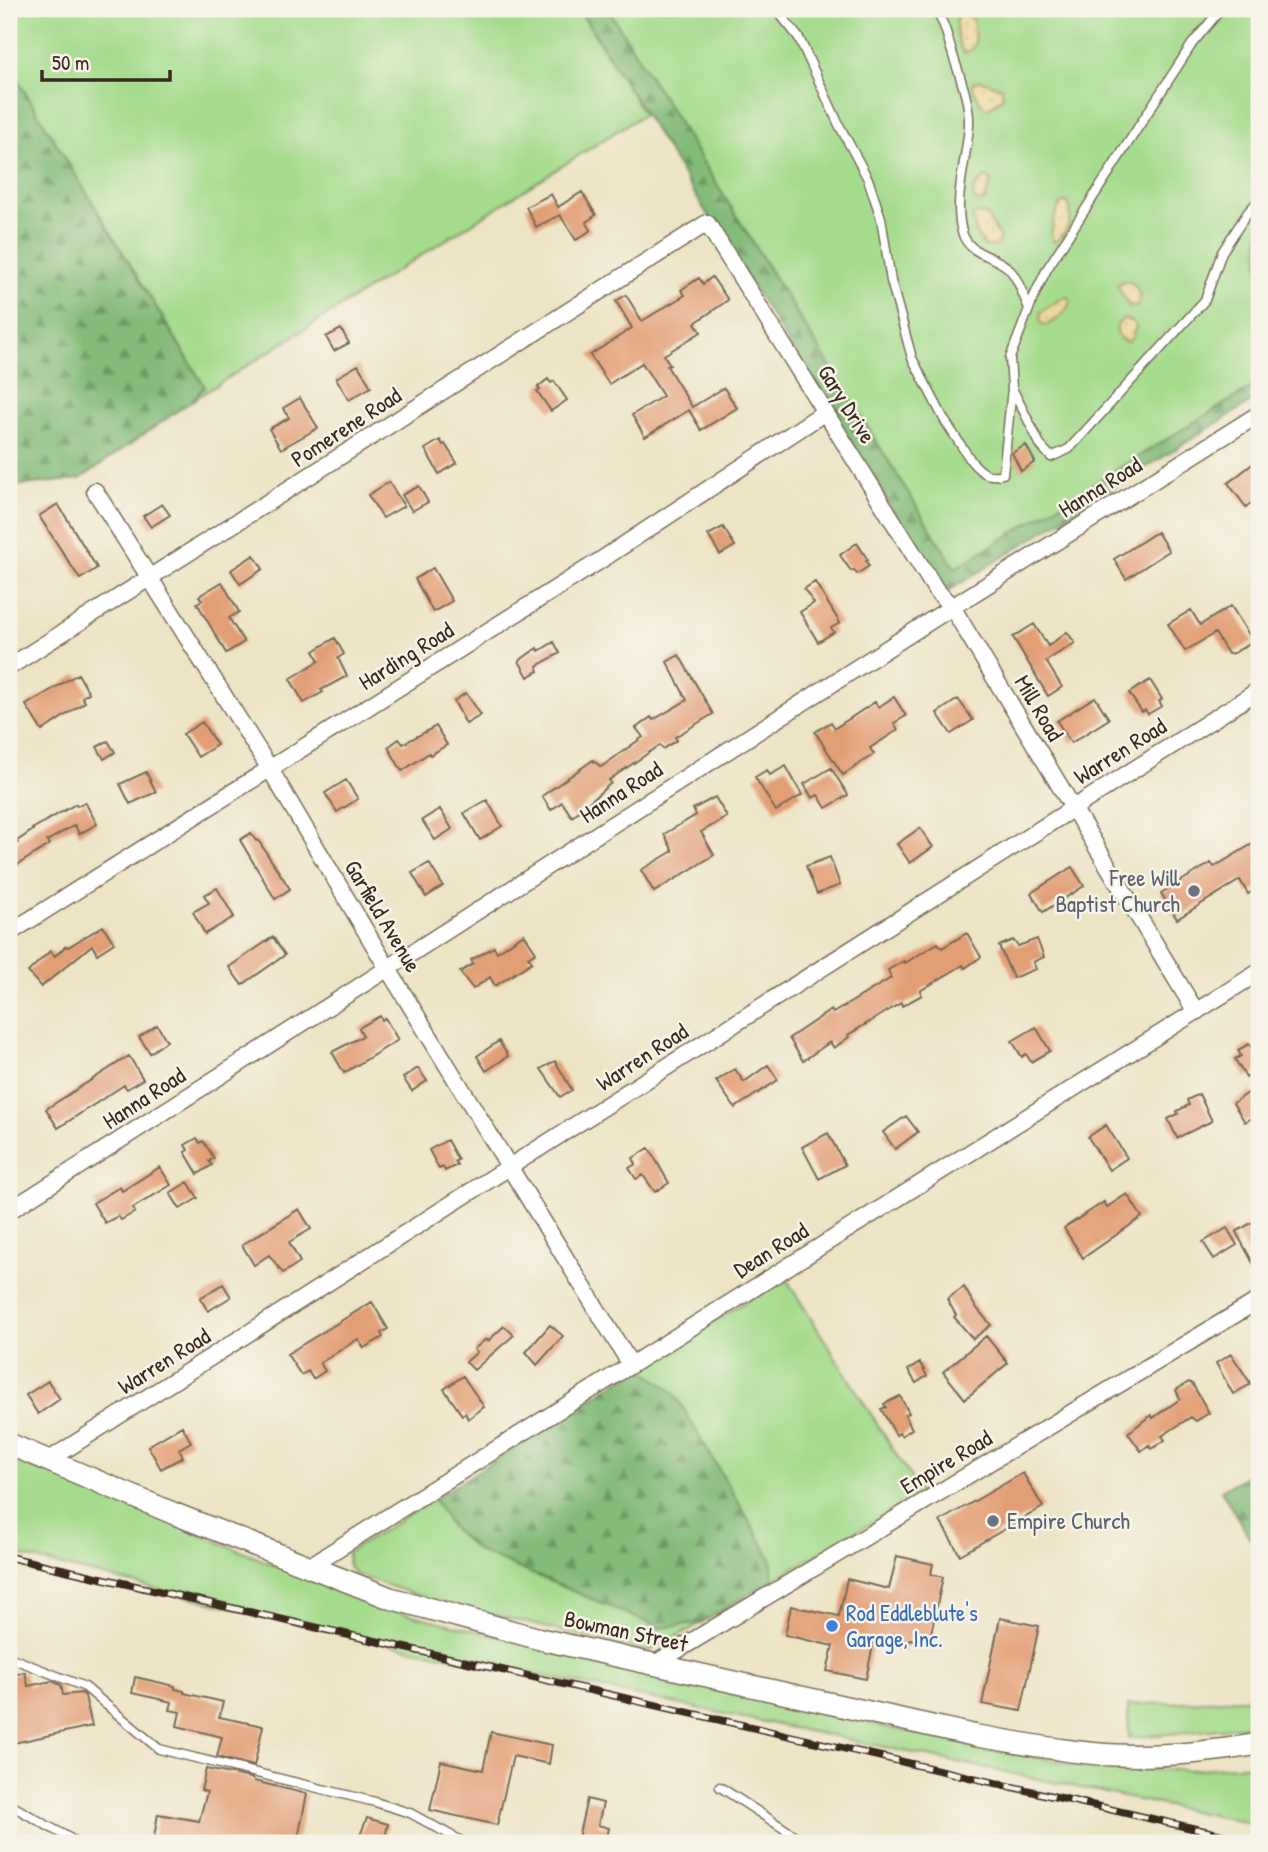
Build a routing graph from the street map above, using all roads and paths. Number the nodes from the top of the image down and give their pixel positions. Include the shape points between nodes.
1 (776, 9) edge
2 (933, 9) edge
3 (1221, 9) edge
4 (1259, 200) edge
5 (707, 223) joint
6 (1029, 309) junction
7 (1012, 388) junction
8 (825, 412) junction
9 (1259, 414) edge
10 (95, 491) dead end
11 (150, 579) junction
12 (952, 607) junction
13 (9, 667) edge
14 (1259, 690) edge
15 (270, 769) junction
16 (1074, 808) junction
17 (9, 933) edge
18 (388, 969) junction
19 (1259, 972) edge
20 (1196, 1012) junction
21 (510, 1168) junction
22 (9, 1211) edge
23 (1259, 1300) edge
24 (631, 1364) junction
25 (9, 1444) edge
26 (49, 1460) junction
27 (308, 1567) junction
28 (9, 1657) edge
29 (656, 1663) junction
30 (1259, 1744) edge
31 (720, 1787) dead end
32 (9, 1804) edge
33 (71, 1839) dead end
34 (465, 1843) edge
35 (806, 1843) edge

1 - 7 lane via 799,38 875,197 891,281 923,383 972,462 993,477 1003,474
2 - 6 lane via 945,28 969,123 959,215 962,232 975,251 1014,275
3 - 6 lane via 1192,44 1047,269
4 - 7 lane via 1222,252 1205,300 1069,449 1051,457
5 - 8 street, Gary Drive
5 - 11 street, Pomerene Road
6 - 7 lane via 1010,358
8 - 12 street, Gary Drive via 936,590
8 - 15 street, Harding Road via 601,561
9 - 12 street, Hanna Road
10 - 11 street, Garfield Avenue
11 - 13 street, Pomerene Road
11 - 15 street, Garfield Avenue
12 - 16 street, Mill Road
12 - 18 street, Hanna Road
14 - 16 street, Warren Road
15 - 17 street, Harding Road
15 - 18 street, Garfield Avenue
16 - 20 street, Mill Road
16 - 21 street, Warren Road
18 - 21 street, Garfield Avenue
18 - 22 street, Hanna Road
19 - 20 street, Dean Road
20 - 24 street, Dean Road
21 - 24 street, Garfield Avenue
21 - 26 street, Warren Road
23 - 29 street, Empire Road
24 - 27 street, Dean Road
25 - 26 street, Bowman Street
26 - 27 street, Bowman Street
27 - 29 street, Bowman Street via 438,1612
28 - 34 lane via 85,1687 159,1749 410,1813
29 - 30 street, Bowman Street via 1035,1745 1114,1755 1182,1754
31 - 35 lane
32 - 33 lane

